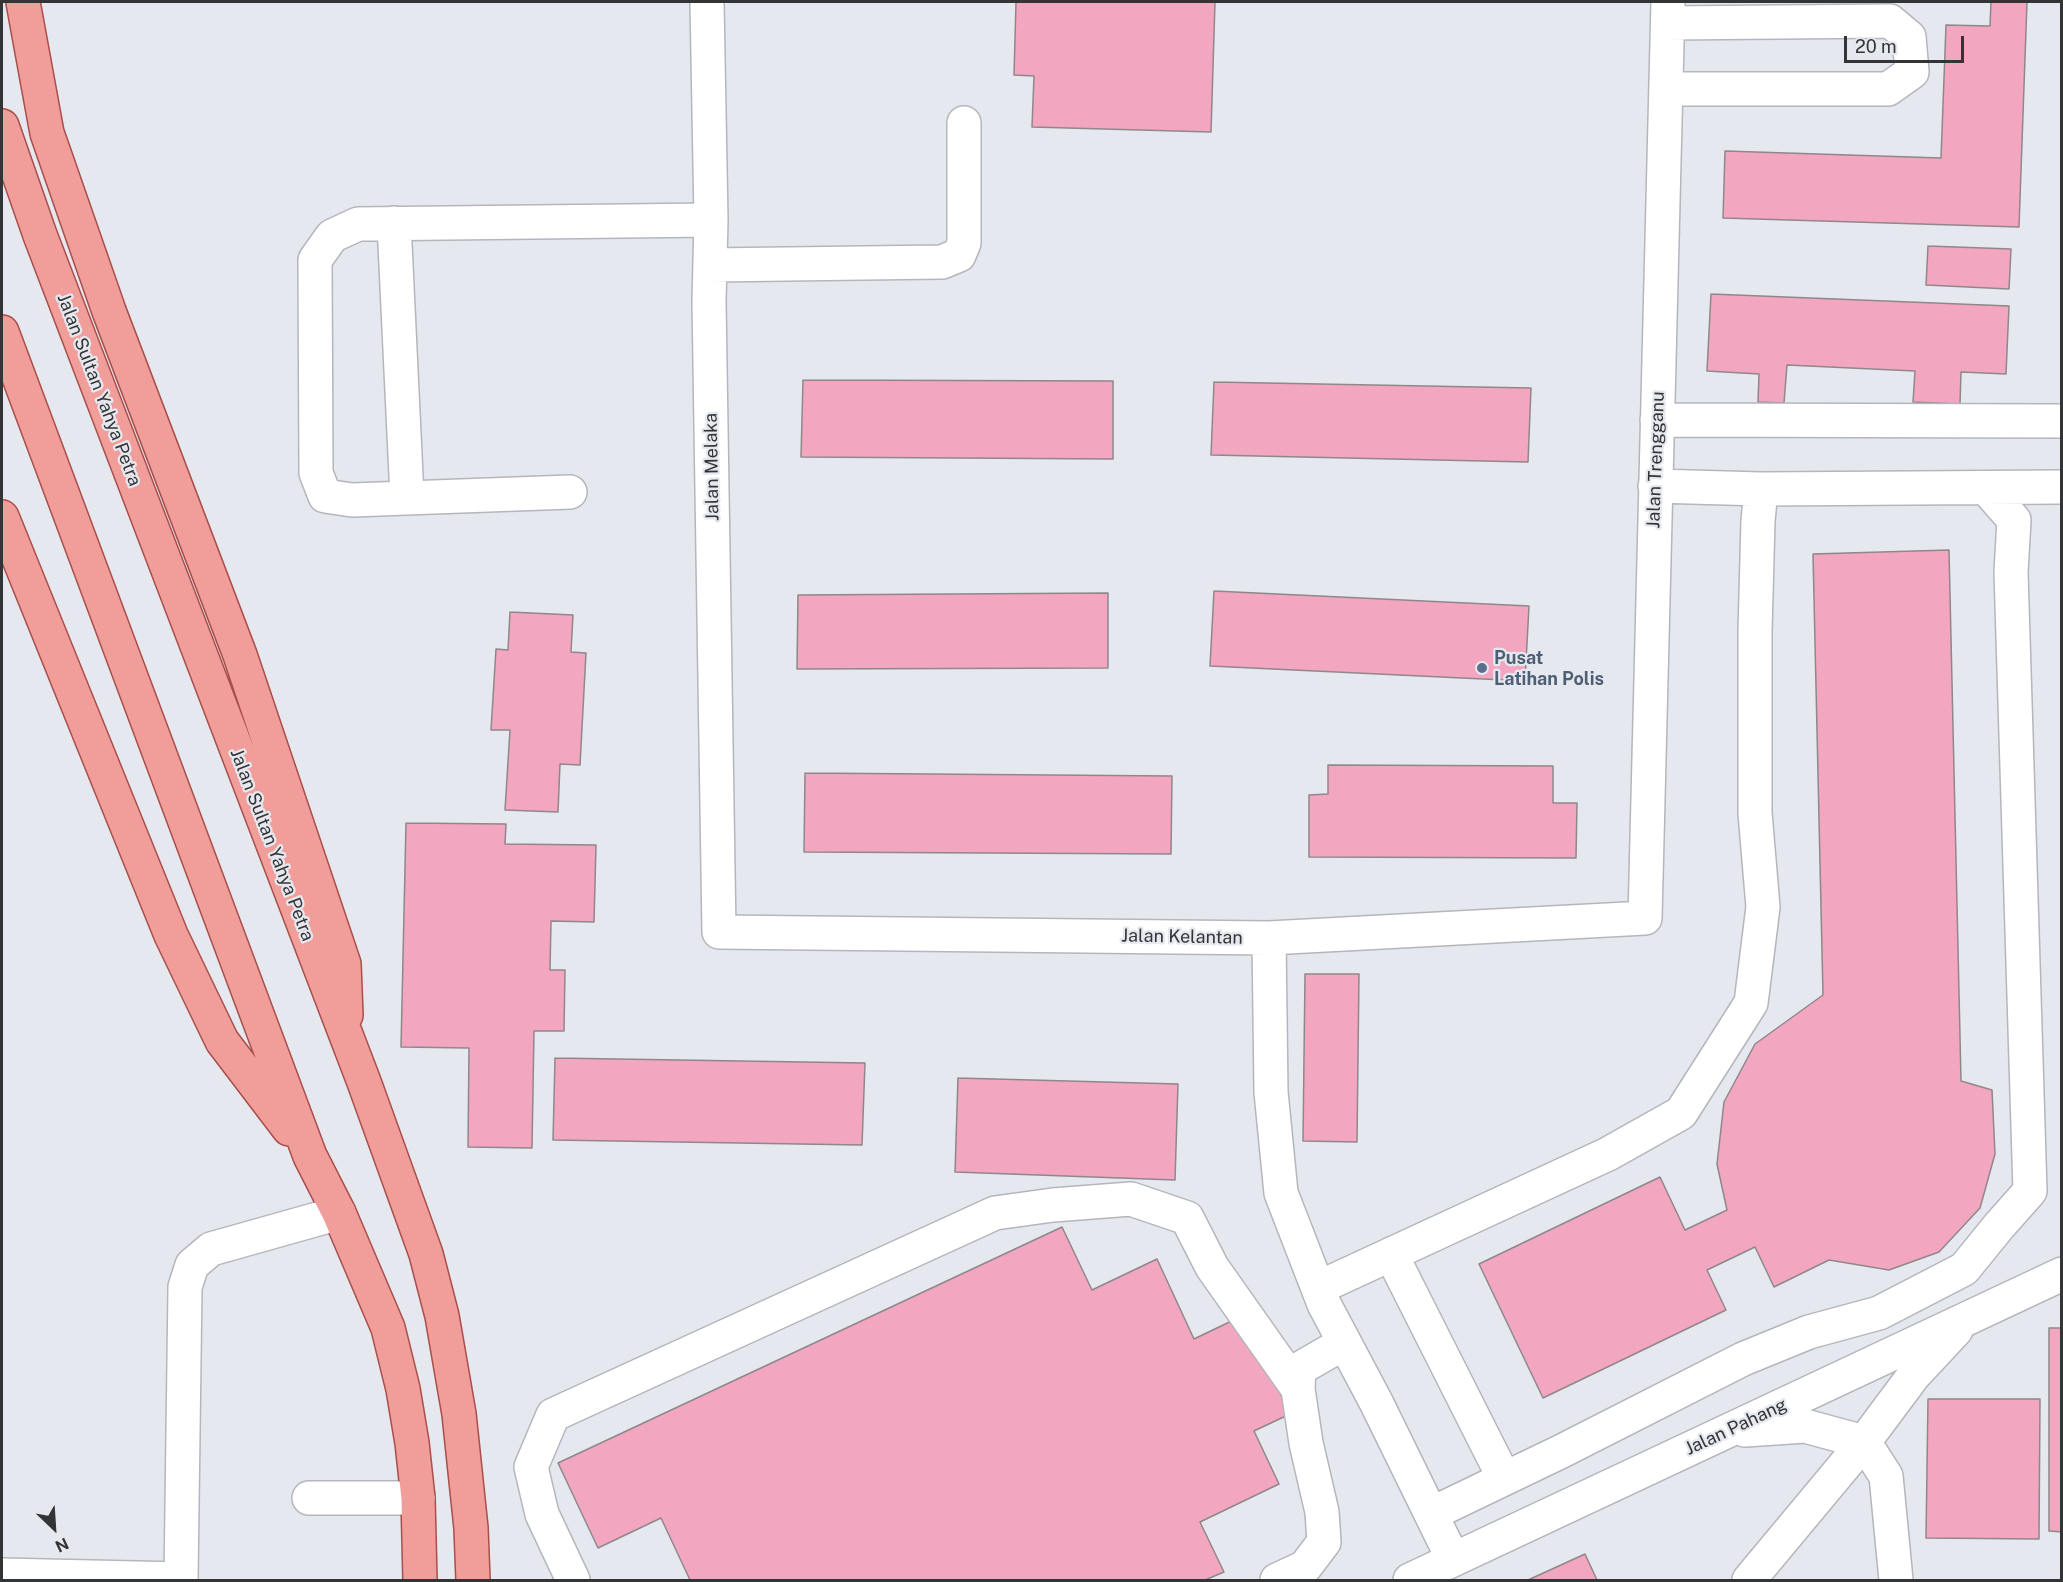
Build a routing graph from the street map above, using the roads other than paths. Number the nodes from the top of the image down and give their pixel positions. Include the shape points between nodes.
1 (23, 2) edge
2 (707, 2) edge
3 (1668, 12) edge
4 (1666, 89) junction
5 (964, 123) dead end
6 (2, 126) edge
7 (711, 219) junction
8 (394, 223) junction
9 (710, 265) junction
10 (2, 332) edge
11 (1657, 420) junction
12 (2061, 422) edge
13 (1655, 486) junction
14 (1986, 488) junction
15 (2061, 488) edge
16 (1761, 489) junction
17 (570, 492) dead end
18 (407, 497) junction
19 (2, 517) edge
20 (1644, 918) joint
21 (719, 932) joint
22 (1269, 938) junction
23 (347, 1041) junction
24 (310, 1156) junction
25 (339, 1213) junction
26 (1390, 1254) junction
27 (2061, 1274) edge
28 (1318, 1288) junction
29 (1968, 1318) junction
30 (1344, 1343) junction
31 (1298, 1389) junction
32 (1726, 1432) junction
33 (1864, 1442) junction
34 (1504, 1478) junction
35 (309, 1498) dead end
36 (418, 1498) junction
37 (1431, 1514) junction
38 (1453, 1559) junction
39 (2, 1575) edge
40 (181, 1580) edge
41 (420, 1581) edge
42 (473, 1581) edge
43 (573, 1581) edge
44 (1277, 1581) edge
45 (1410, 1581) edge
46 (1749, 1581) edge
47 (1896, 1581) edge

1 - 23 main road via 47,132 108,310 240,655 344,964
2 - 7 lane, Jalan Melaka
3 - 4 lane, Jalan Trengganu
3 - 4 lane via 1890,21 1909,37 1912,72 1888,89
4 - 11 lane, Jalan Trengganu
5 - 9 lane via 964,243 959,255 942,262
6 - 23 main road, Jalan Sultan Yahya Petra
7 - 8 lane
7 - 9 lane, Jalan Melaka
8 - 18 lane
8 - 18 lane via 358,224 332,236 315,260 316,473 325,496 352,500
9 - 21 lane, Jalan Melaka
10 - 24 main road
11 - 12 lane
11 - 13 lane, Jalan Trengganu
13 - 16 lane
13 - 20 lane, Jalan Trengganu
14 - 15 lane
14 - 16 lane
14 - 34 lane via 2013,520 2011,572 2031,1191 1964,1269 1880,1313 1809,1332 1743,1359
16 - 26 lane via 1755,631 1755,813 1763,908 1751,1003 1682,1113 1608,1154
17 - 18 lane
19 - 24 main road via 171,934 222,1041
20 - 22 lane, Jalan Kelantan
21 - 22 lane, Jalan Kelantan
22 - 28 lane via 1271,1092 1281,1193
23 - 42 main road, Jalan Sultan Yahya Petra via 426,1254 442,1316 459,1414
24 - 25 main road
25 - 36 main road via 388,1328 403,1389
25 - 40 lane via 211,1248 192,1265 184,1287
26 - 28 lane
26 - 34 lane
27 - 29 lane, Jalan Pahang
28 - 30 lane
29 - 32 lane, Jalan Pahang
29 - 33 lane via 1914,1375
30 - 31 lane via 1299,1369
30 - 37 lane
31 - 43 lane via 1212,1267 1186,1218 1131,1199 995,1213 553,1414 531,1467 542,1514
31 - 44 lane via 1322,1512 1324,1542 1305,1567
32 - 33 lane via 1805,1426
32 - 38 lane, Jalan Pahang
33 - 46 lane
33 - 47 lane via 1886,1476
34 - 37 lane
35 - 36 lane
36 - 41 main road
37 - 38 lane
38 - 45 lane, Jalan Pahang
39 - 40 lane

